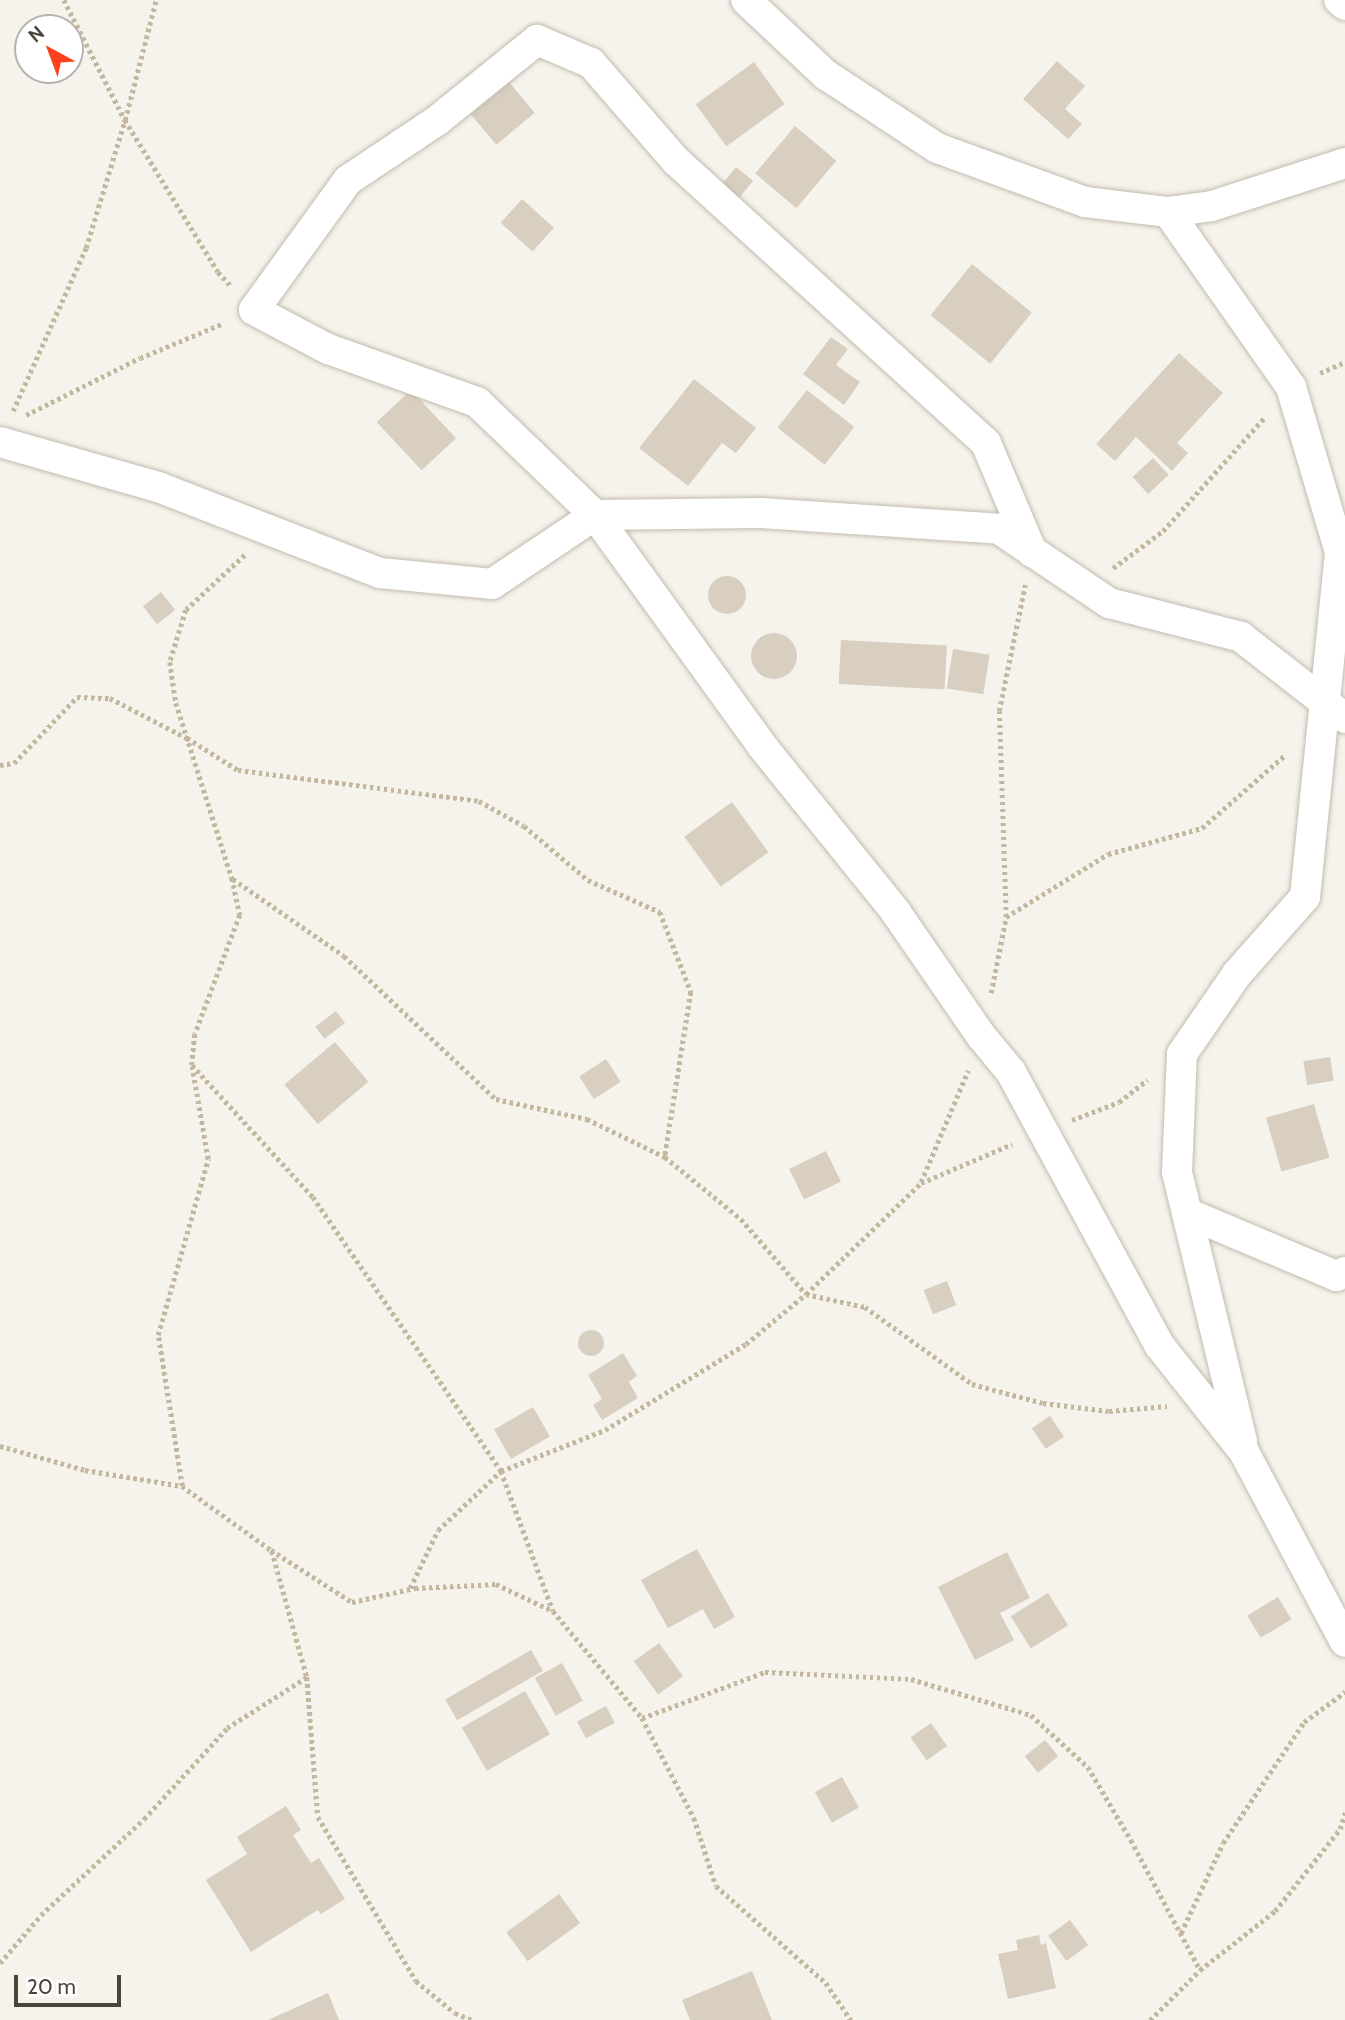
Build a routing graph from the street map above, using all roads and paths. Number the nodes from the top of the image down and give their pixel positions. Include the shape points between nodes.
1 (64, 0) edge
2 (156, 0) edge
3 (1339, 0) edge
4 (752, 1) edge
5 (1345, 5) edge
6 (125, 120) junction
7 (1345, 163) edge
8 (1168, 212) junction
9 (254, 310) junction
10 (1345, 362) edge
11 (1291, 387) junction
12 (19, 418) dead end
13 (4, 433) edge
14 (595, 515) junction
15 (270, 532) junction
16 (1343, 549) edge
17 (1032, 552) junction
18 (1087, 587) junction
19 (1331, 717) edge
20 (187, 738) junction
21 (0, 765) edge
22 (232, 878) junction
23 (1006, 918) junction
24 (982, 1037) junction
25 (1182, 1054) junction
26 (192, 1065) junction
27 (1043, 1131) junction
28 (665, 1157) junction
29 (921, 1183) junction
30 (1187, 1213) junction
31 (1345, 1272) edge
32 (806, 1294) junction
33 (1205, 1402) junction
34 (0, 1446) edge
35 (1244, 1452) junction
36 (500, 1471) junction
37 (182, 1486) junction
38 (271, 1550) junction
39 (409, 1589) junction
40 (553, 1611) junction
41 (1345, 1642) edge
42 (307, 1677) junction
43 (1345, 1692) edge
44 (642, 1718) junction
45 (1345, 1813) edge
46 (1181, 1934) junction
47 (0, 1963) edge
48 (1199, 1970) junction
49 (472, 2020) edge
50 (850, 2020) edge
51 (1150, 2020) edge

1 - 6 path
2 - 6 path
3 - 5 street
4 - 8 street via 827,75 937,148 1086,202
6 - 9 path via 218,272
6 - 13 path via 86,248
7 - 8 street via 1212,206
8 - 11 street
9 - 12 path
9 - 14 street via 328,349 478,402
9 - 17 street via 348,180 439,120 537,40 591,63 676,161 986,443
10 - 11 path
11 - 16 street
11 - 18 path via 1163,531
13 - 15 street
14 - 15 street via 492,584 380,573
14 - 17 street via 761,513 999,529
14 - 24 street via 762,746 895,911
15 - 20 path via 186,610 170,662
16 - 19 street
17 - 18 street
17 - 23 path via 999,711
18 - 19 street via 1110,603 1241,637
19 - 23 path via 1202,828 1108,854
19 - 25 street via 1305,897 1237,974
20 - 21 path via 110,698 77,696 15,763
20 - 22 path
20 - 28 path via 238,770 479,801 524,826 588,880 660,912 691,992
22 - 26 path via 240,915 195,1034
22 - 28 path via 344,956 496,1100 587,1119
23 - 24 path
24 - 27 street via 1011,1072
24 - 29 path
25 - 27 path via 1119,1102
25 - 30 street via 1177,1172
26 - 36 path via 313,1196
26 - 37 path via 208,1159 158,1335
27 - 29 path
27 - 33 street via 1159,1345
28 - 32 path via 741,1219
29 - 32 path
30 - 31 street via 1336,1276
30 - 35 street
32 - 33 path via 865,1307 972,1384 1043,1403 1109,1411
32 - 36 path via 746,1345 605,1430
33 - 35 street
34 - 37 path via 85,1470
35 - 41 street
36 - 39 path via 438,1530
36 - 40 path
37 - 38 path
38 - 39 path via 352,1602
38 - 42 path
39 - 40 path via 496,1584
40 - 44 path
42 - 47 path via 227,1728 144,1819 41,1915
42 - 49 path via 318,1816 416,1981 455,2013
43 - 46 path via 1304,1722 1230,1832
44 - 46 path via 765,1672 911,1679 1031,1715 1088,1767
44 - 50 path via 694,1818 716,1886 825,1983
45 - 48 path via 1340,1829 1275,1911
46 - 48 path
48 - 51 path

